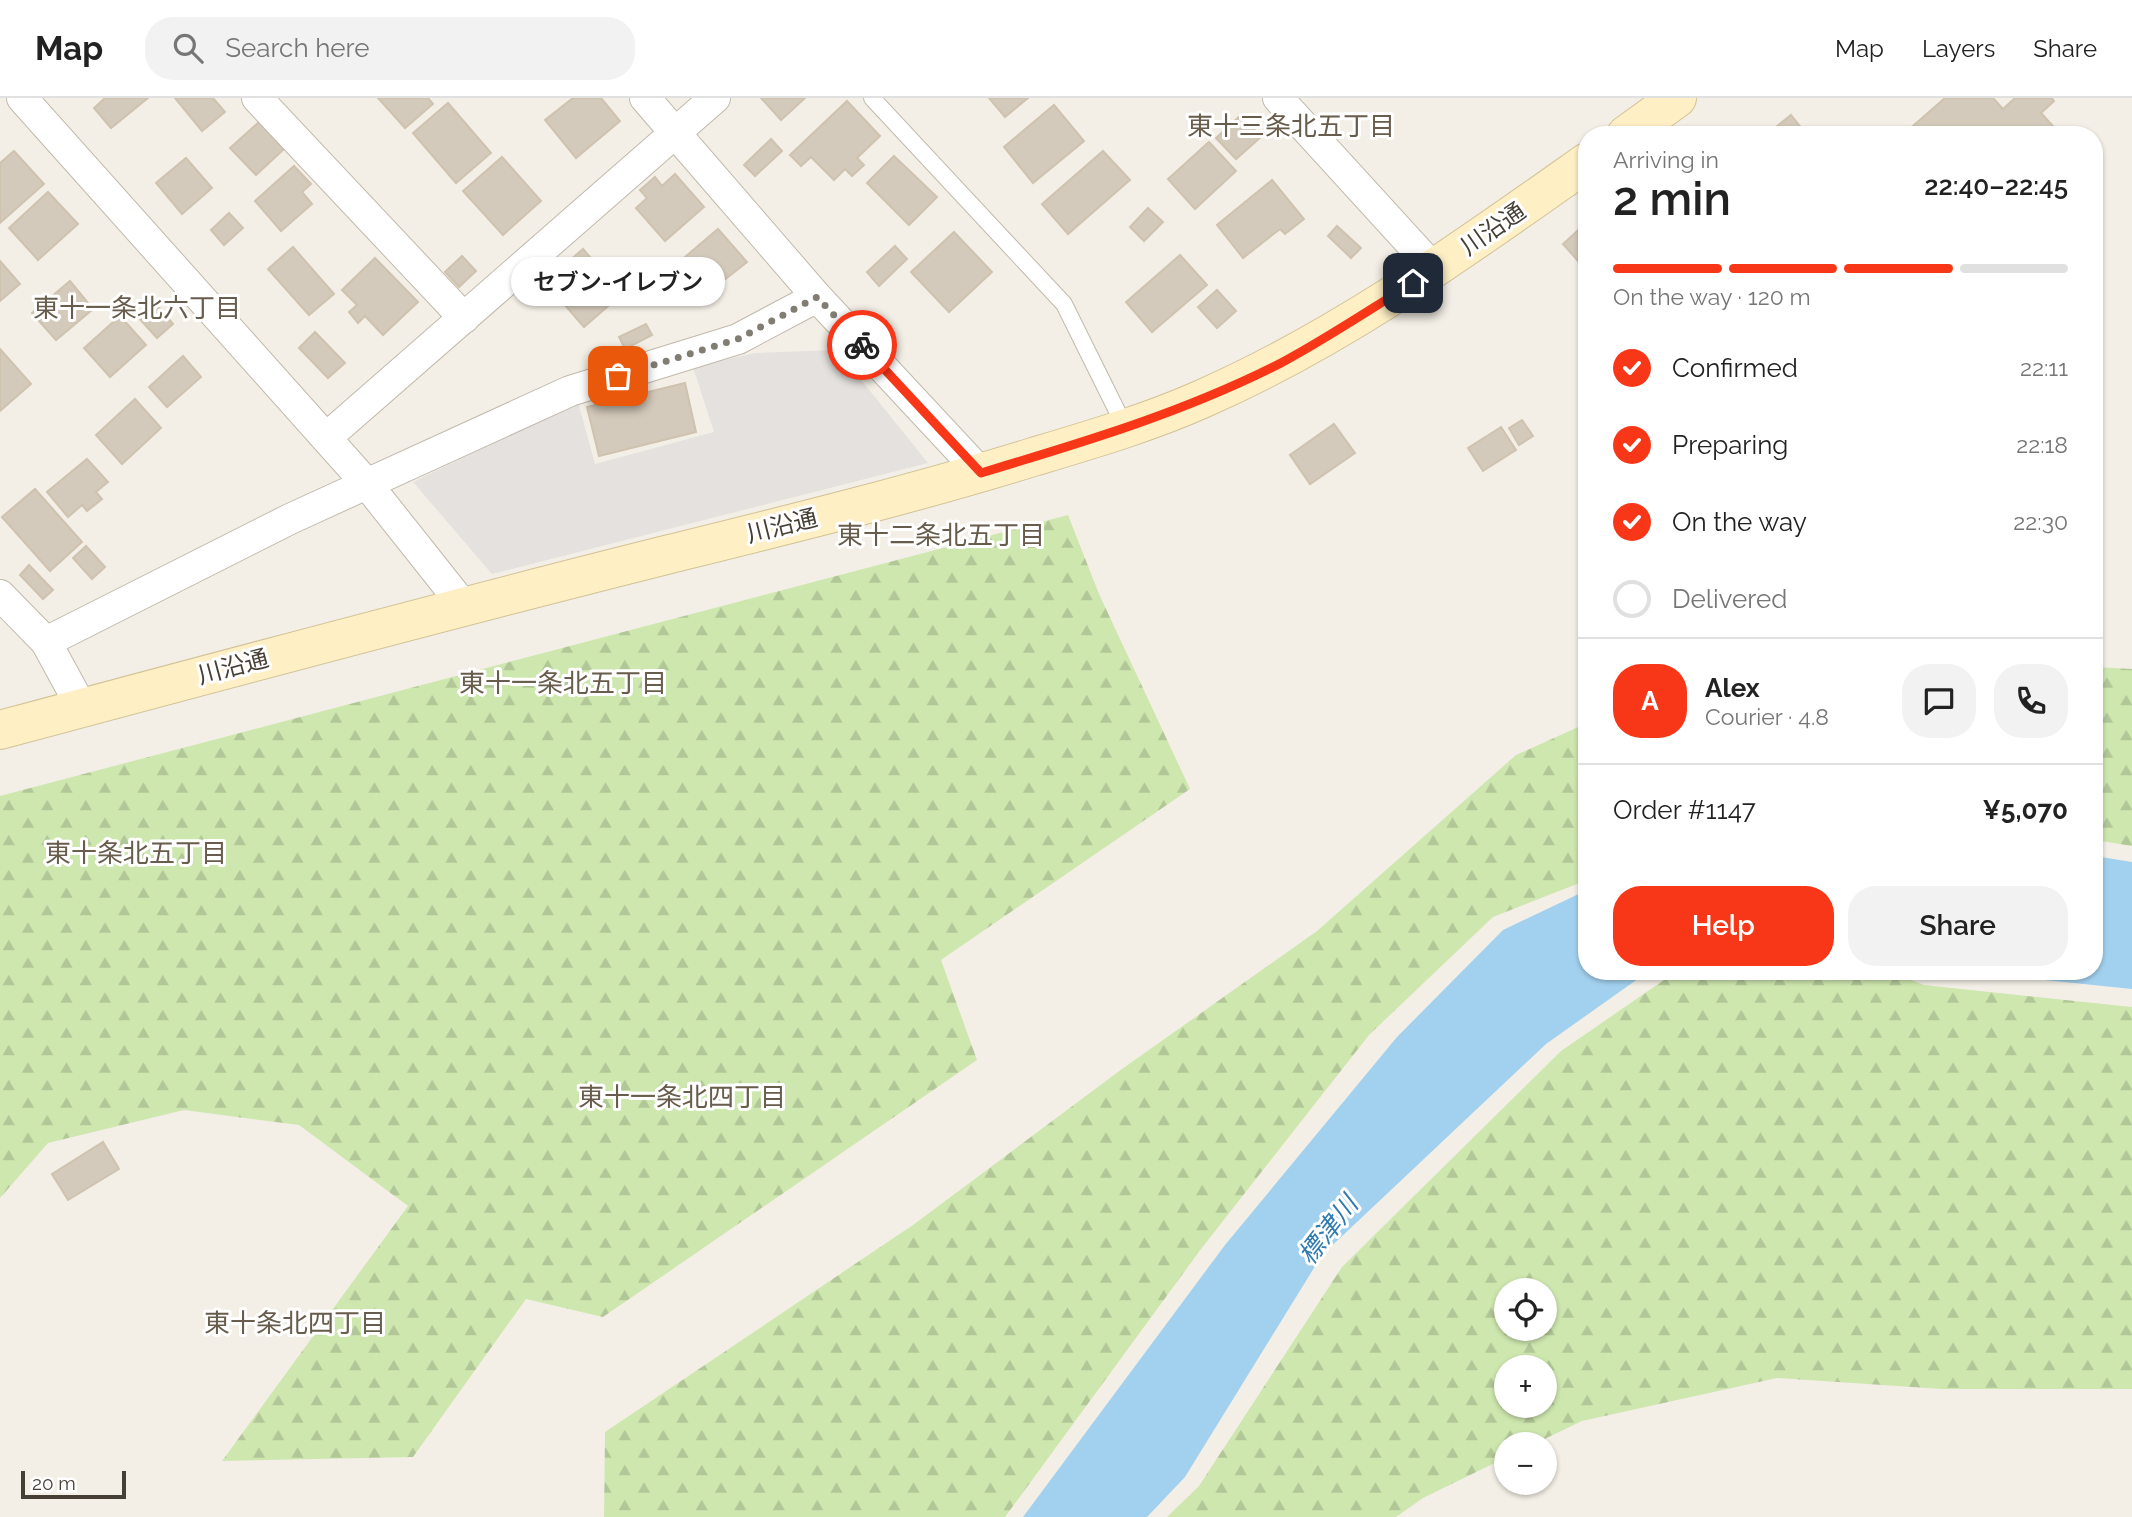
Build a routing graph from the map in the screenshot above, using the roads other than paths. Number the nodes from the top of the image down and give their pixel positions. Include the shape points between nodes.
1 (16, 98) edge
2 (22, 98) edge
3 (257, 98) edge
4 (645, 98) edge
5 (715, 98) edge
6 (873, 98) edge
7 (1278, 98) edge
8 (1677, 98) edge
9 (0, 113) edge
10 (1638, 126) edge
11 (677, 132) junction
12 (1578, 168) edge
13 (1434, 270) junction
14 (817, 297) junction
15 (464, 318) junction
16 (1126, 429) junction
17 (326, 438) junction
18 (981, 473) junction
19 (367, 484) junction
20 (0, 595) edge
21 (463, 606) junction
22 (46, 642) junction
23 (82, 708) junction
24 (0, 730) edge

1 - 9 street
2 - 17 street
3 - 15 street
4 - 11 street
5 - 11 street
6 - 16 lane via 1064,303
7 - 13 street
8 - 10 street
11 - 14 street
11 - 15 street
12 - 13 street, 川沿通
13 - 16 street, 川沿通 via 1282,362
14 - 18 street
14 - 19 street via 738,339 570,391
15 - 17 street
16 - 18 street, 川沿通
17 - 19 street
18 - 21 street, 川沿通
19 - 21 street
19 - 22 street
20 - 22 street
21 - 23 street, 川沿通
22 - 23 street
23 - 24 street, 川沿通

